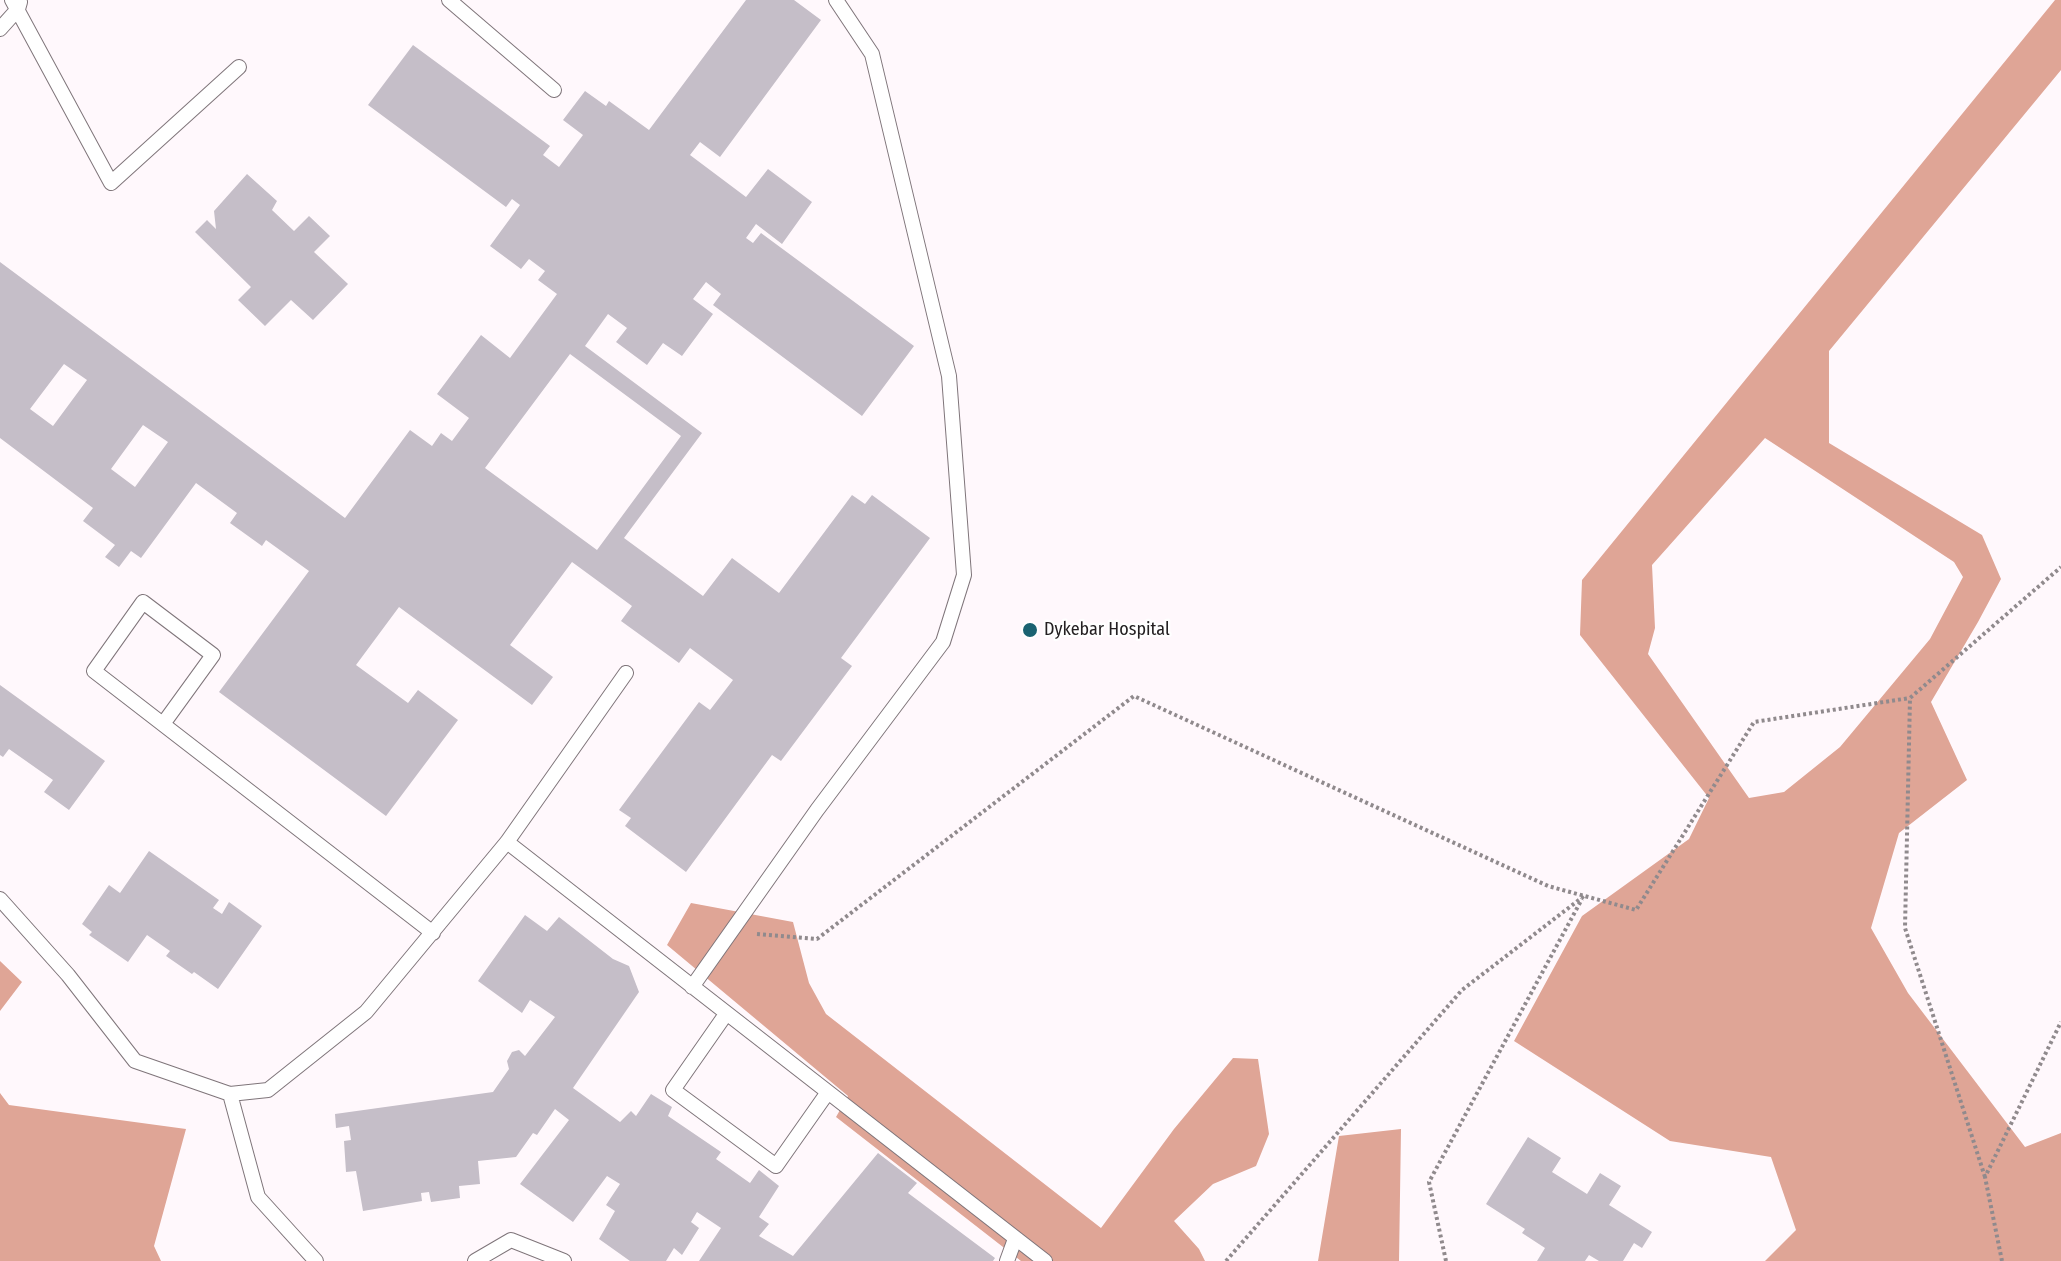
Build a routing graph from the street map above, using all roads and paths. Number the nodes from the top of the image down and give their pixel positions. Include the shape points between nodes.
1 (449, 0) edge
2 (836, 0) edge
3 (17, 3) edge
4 (0, 29) edge
5 (239, 67) dead end
6 (554, 90) dead end
7 (2061, 567) edge
8 (626, 673) dead end
9 (1910, 698) junction
10 (163, 724) junction
11 (507, 842) junction
12 (1584, 896) junction
13 (0, 899) edge
14 (731, 932) junction
15 (433, 933) junction
16 (692, 987) junction
17 (726, 1014) junction
18 (2061, 1022) edge
19 (828, 1092) junction
20 (230, 1094) junction
21 (1985, 1177) junction
22 (1016, 1239) junction
23 (316, 1261) edge
24 (475, 1261) edge
25 (564, 1261) edge
26 (1007, 1261) edge
27 (1045, 1261) edge
28 (1226, 1261) edge
29 (1446, 1261) edge
30 (2002, 1261) edge

1 - 6 lane
2 - 14 lane via 872,54 949,376 964,575 943,642
3 - 4 lane
3 - 5 lane via 111,183
7 - 9 path
8 - 11 lane
9 - 12 path via 1754,722 1636,910
9 - 21 path via 1905,928
10 - 10 lane via 94,671 143,602 213,655
10 - 15 lane
11 - 15 lane
11 - 16 lane
12 - 14 path via 1548,886 1134,696 817,939
12 - 28 path via 1462,990
12 - 29 path via 1429,1182
13 - 20 lane via 68,975 135,1061
14 - 16 lane
15 - 20 lane via 366,1012 268,1090
16 - 17 lane
17 - 19 lane
17 - 19 lane via 673,1090 776,1166
18 - 21 path
19 - 22 lane
20 - 23 lane via 258,1197
21 - 30 path
22 - 26 lane
22 - 27 lane
24 - 25 lane via 511,1240

